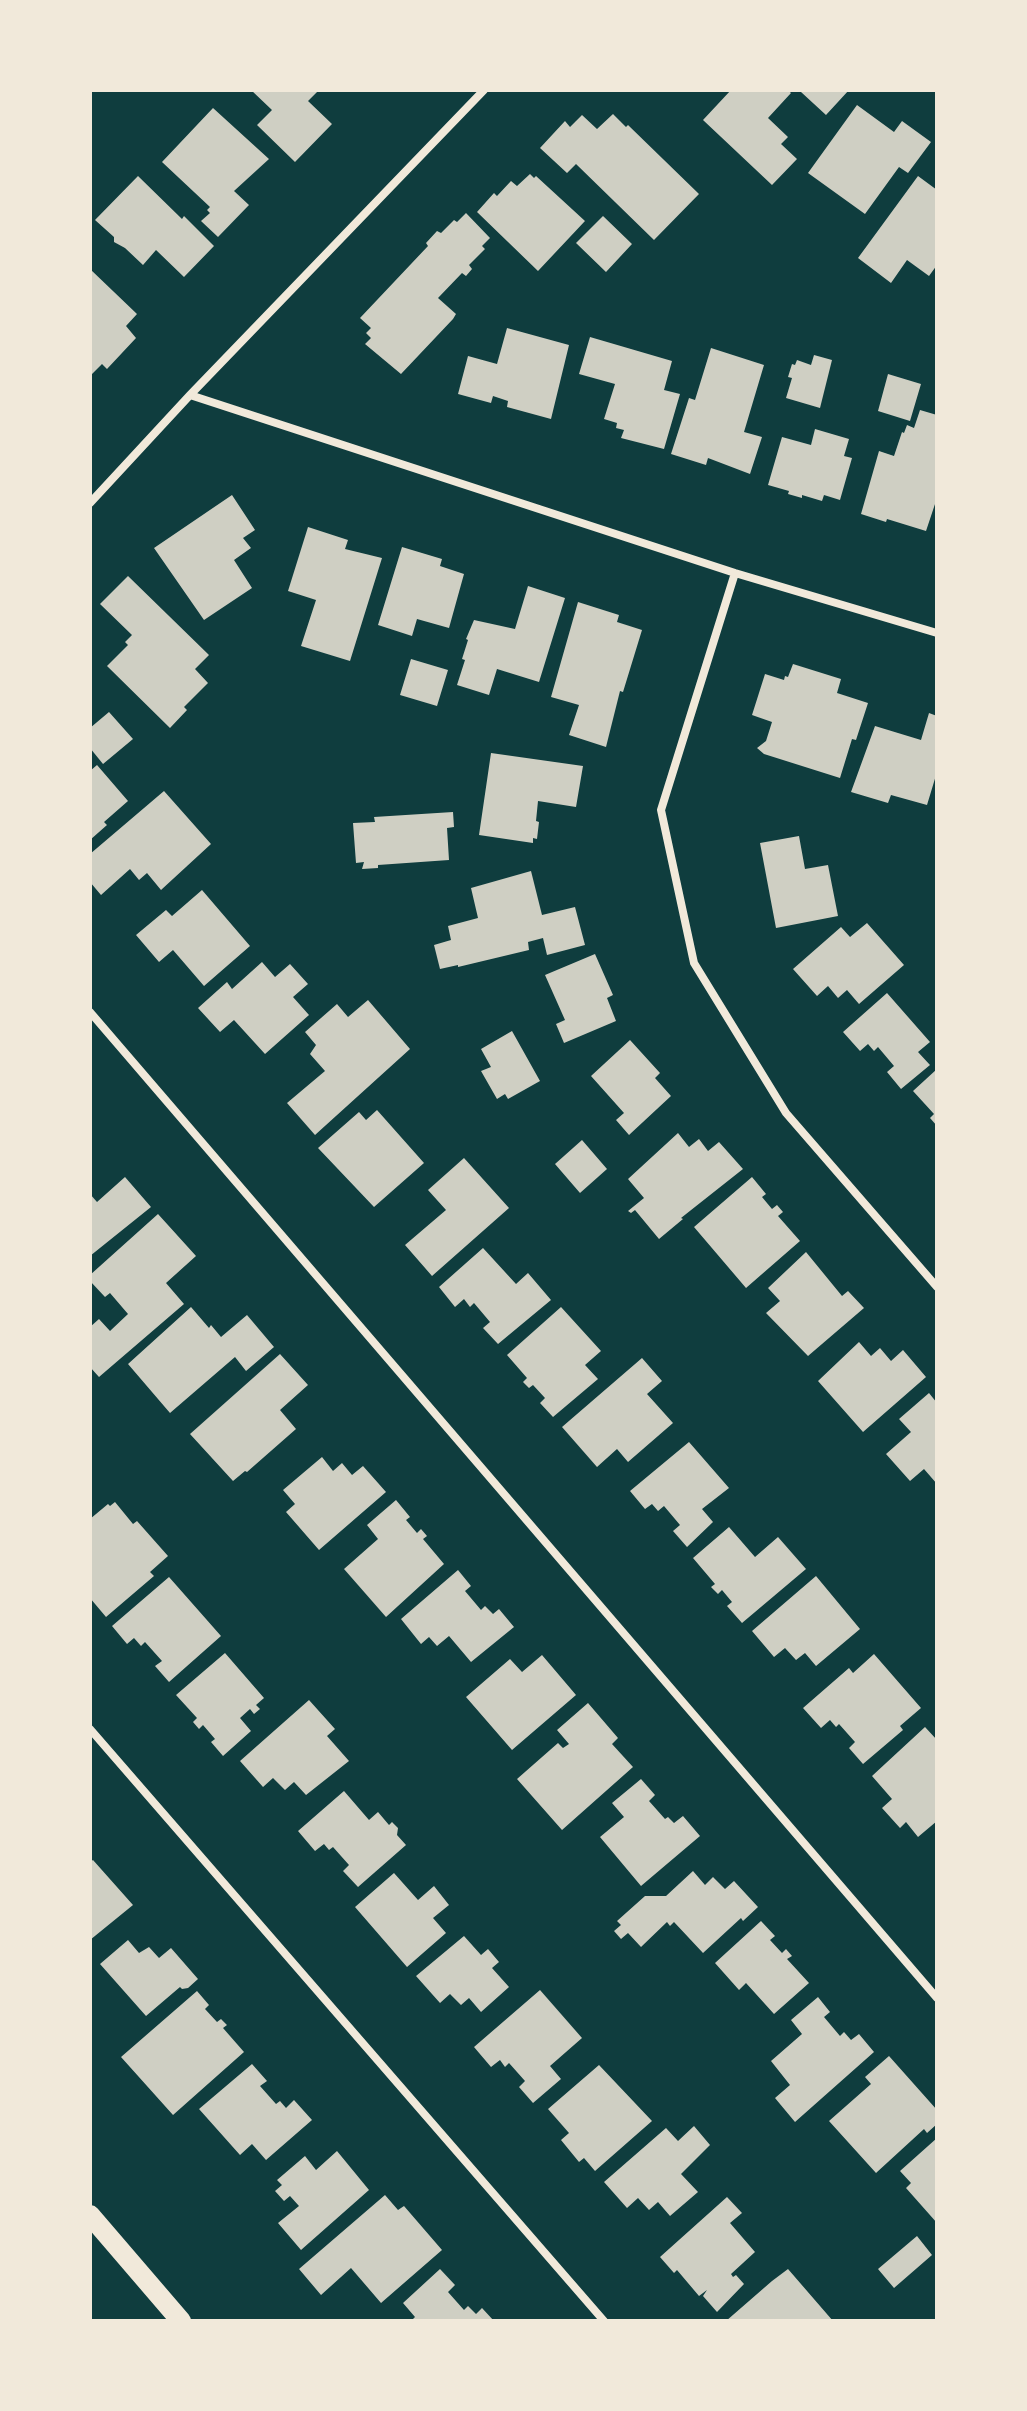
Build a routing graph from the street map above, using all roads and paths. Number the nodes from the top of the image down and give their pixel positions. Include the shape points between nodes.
1 (484, 90) edge
2 (190, 395) junction
3 (90, 503) edge
4 (735, 573) junction
5 (937, 633) edge
6 (90, 1012) edge
7 (937, 1287) edge
8 (90, 1729) edge
9 (937, 1998) edge
10 (90, 2215) edge
11 (181, 2321) edge
12 (604, 2321) edge

1 - 2 street
2 - 3 street
2 - 4 street
4 - 5 street
4 - 7 street via 661,810 694,963 786,1113
6 - 9 street
8 - 12 street
10 - 11 main road

